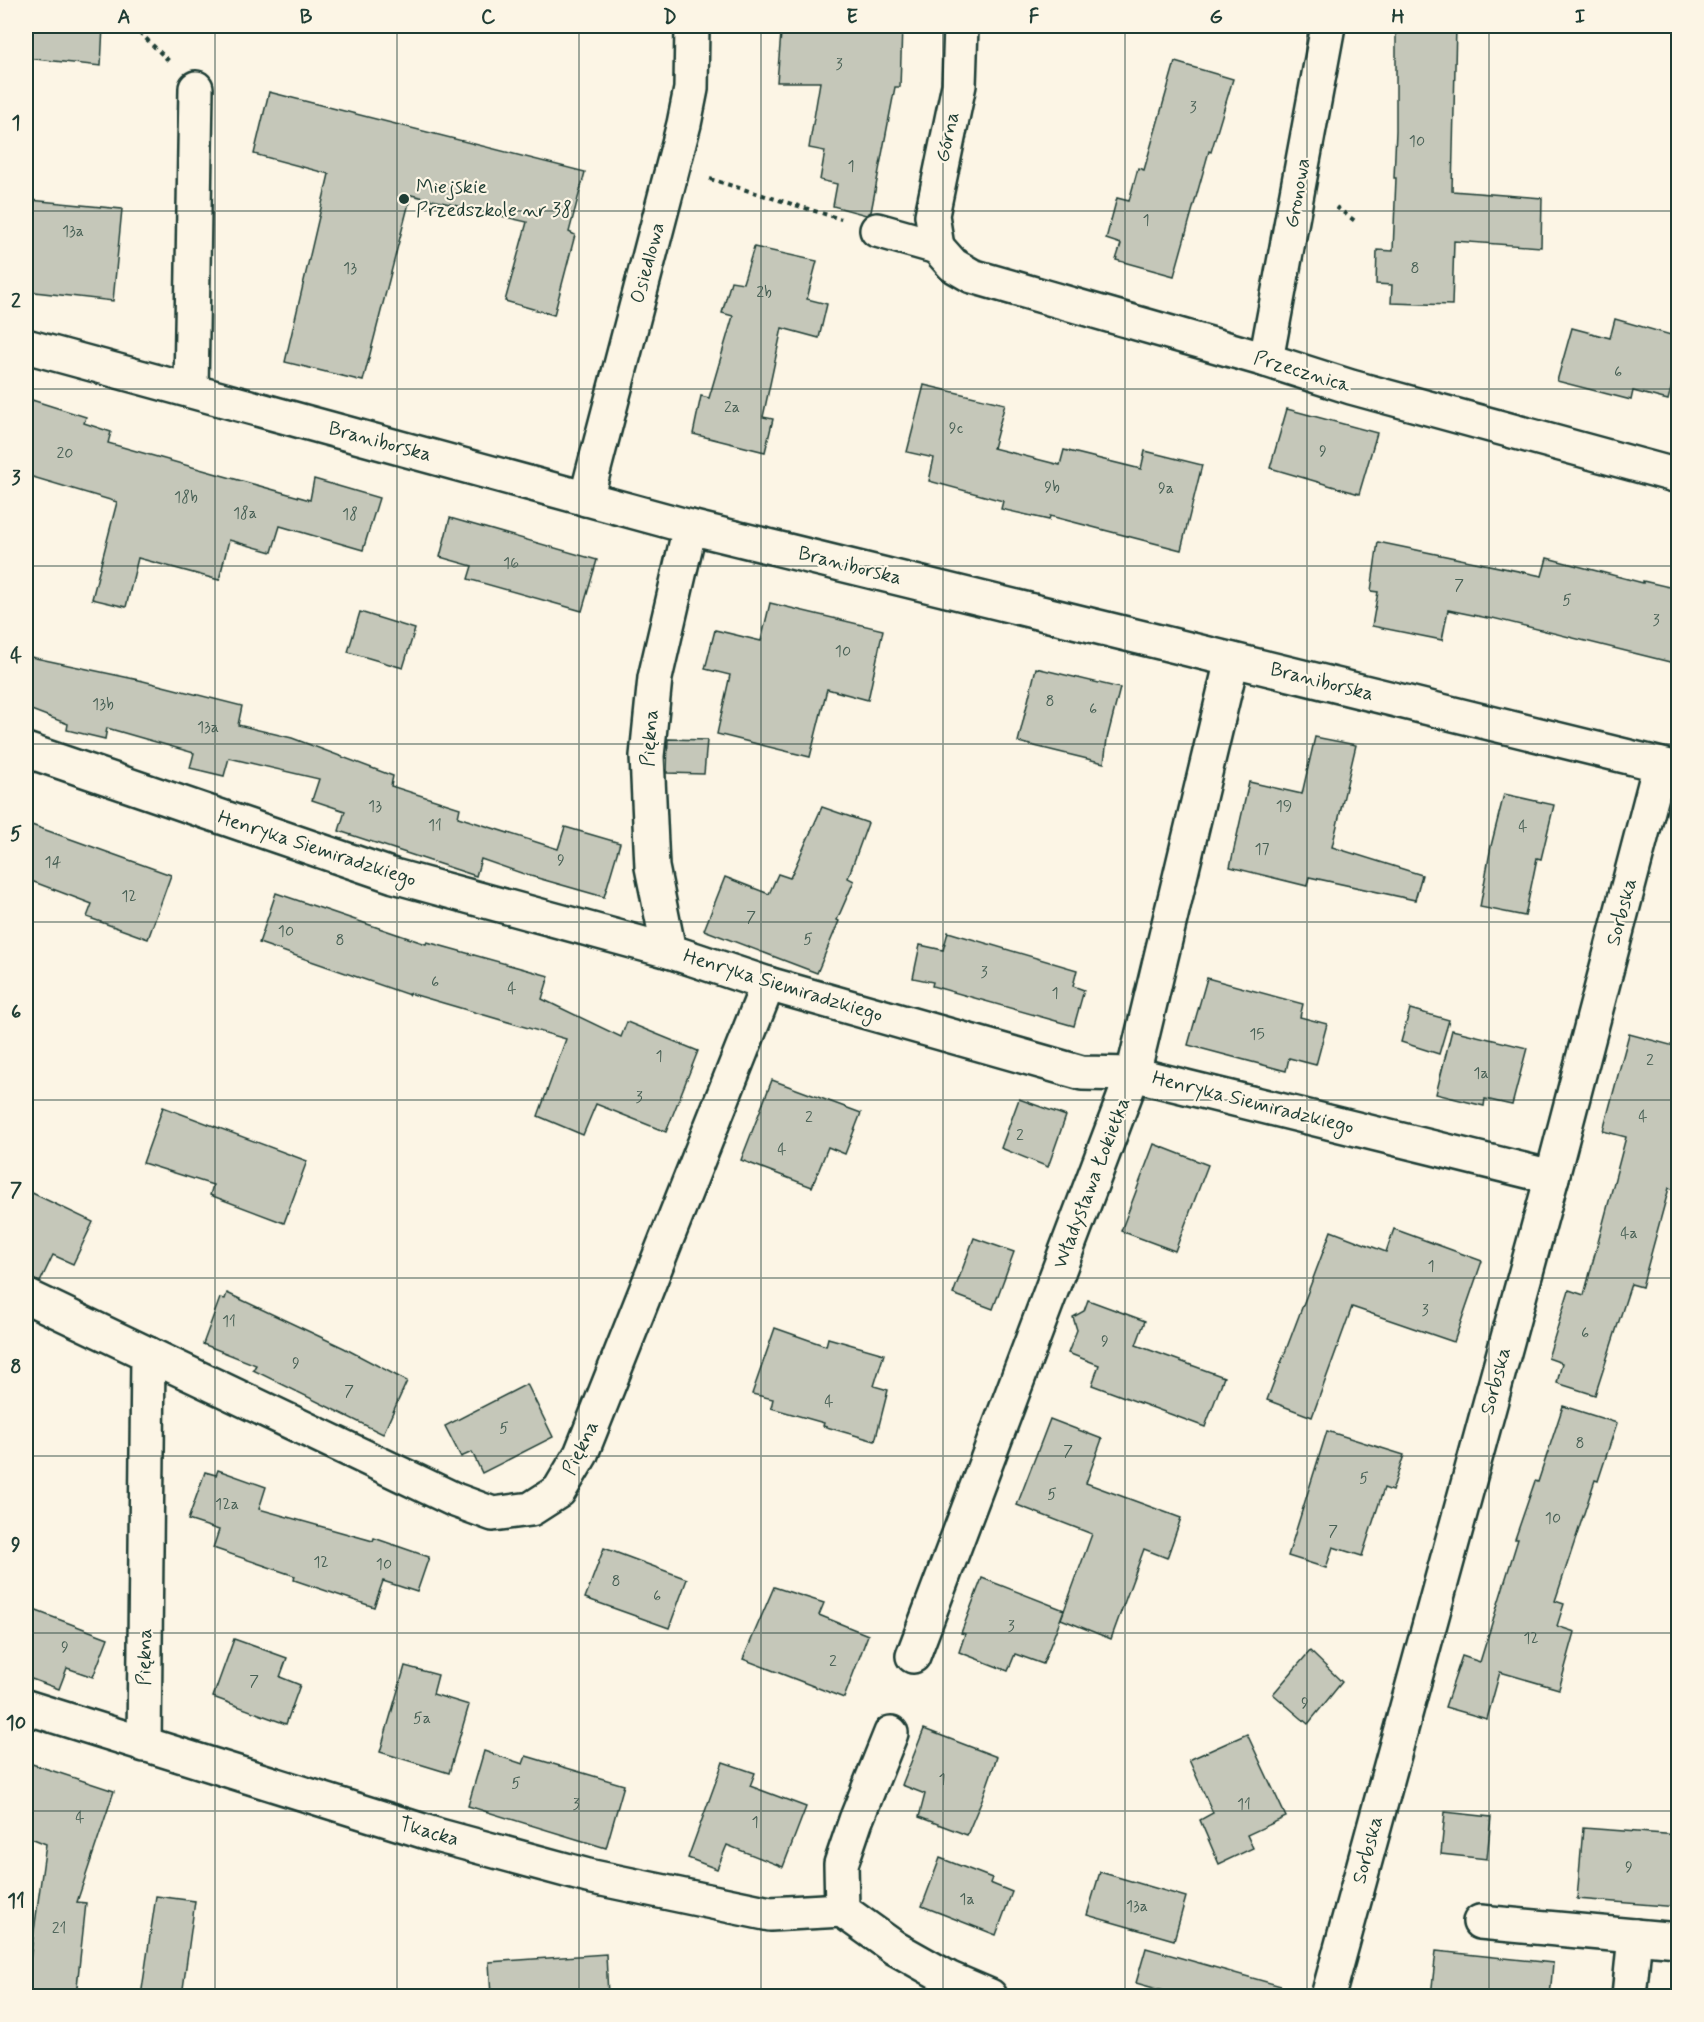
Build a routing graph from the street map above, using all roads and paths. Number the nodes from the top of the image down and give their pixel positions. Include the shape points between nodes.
1 (134, 26) edge
2 (692, 26) edge
3 (961, 26) edge
4 (1328, 26) edge
5 (196, 87) joint
6 (732, 185) dead end
7 (1333, 205) dead end
8 (1355, 221) dead end
9 (877, 230) joint
10 (937, 247) junction
11 (26, 346) edge
12 (1266, 360) junction
13 (190, 390) junction
14 (1678, 476) edge
15 (586, 499) junction
16 (690, 527) junction
17 (1232, 660) junction
18 (26, 750) edge
19 (1669, 767) edge
20 (669, 951) junction
21 (768, 984) junction
22 (1133, 1074) junction
23 (1552, 1177) junction
24 (26, 1296) edge
25 (148, 1354) junction
26 (913, 1656) dead end
27 (26, 1707) edge
28 (891, 1733) dead end
29 (144, 1745) junction
30 (842, 1910) junction
31 (1480, 1922) dead end
32 (1635, 1936) junction
33 (1678, 1940) edge
34 (990, 1996) edge
35 (1328, 1996) edge
36 (1629, 1996) edge

1 - 5 path
2 - 15 street, Osiedlowa via 691,89 684,124
3 - 10 street, Górna via 959,85 932,215
4 - 12 street, Gronowa
5 - 13 street
6 - 9 path
7 - 8 path
9 - 10 street
10 - 12 street, Przecznica via 953,265 972,276
11 - 13 street, Braniborska
12 - 14 street, Przecznica
13 - 15 street, Braniborska
15 - 16 street, Braniborska
16 - 17 street, Braniborska
16 - 20 street, Piękna via 656,678 647,756 652,867
17 - 19 street, Braniborska
17 - 22 street, Władysława Łokietka
18 - 20 street, Henryka Siemiradzkiego via 394,876
19 - 23 street, Sorbska
20 - 21 street, Henryka Siemiradzkiego
21 - 22 street, Henryka Siemiradzkiego via 1082,1073
21 - 25 street, Piękna via 581,1454 559,1491 531,1509 493,1514 455,1500
22 - 23 street, Henryka Siemiradzkiego
22 - 26 street, Władysława Łokietka
23 - 35 street, Sorbska
24 - 25 street, Piękna
25 - 29 street, Piękna
27 - 29 street, Tkacka
28 - 30 street via 841,1864
29 - 30 street, Tkacka via 436,1835 588,1876 771,1914
30 - 34 street via 896,1948 950,1979
31 - 32 street
32 - 33 street
32 - 36 street

